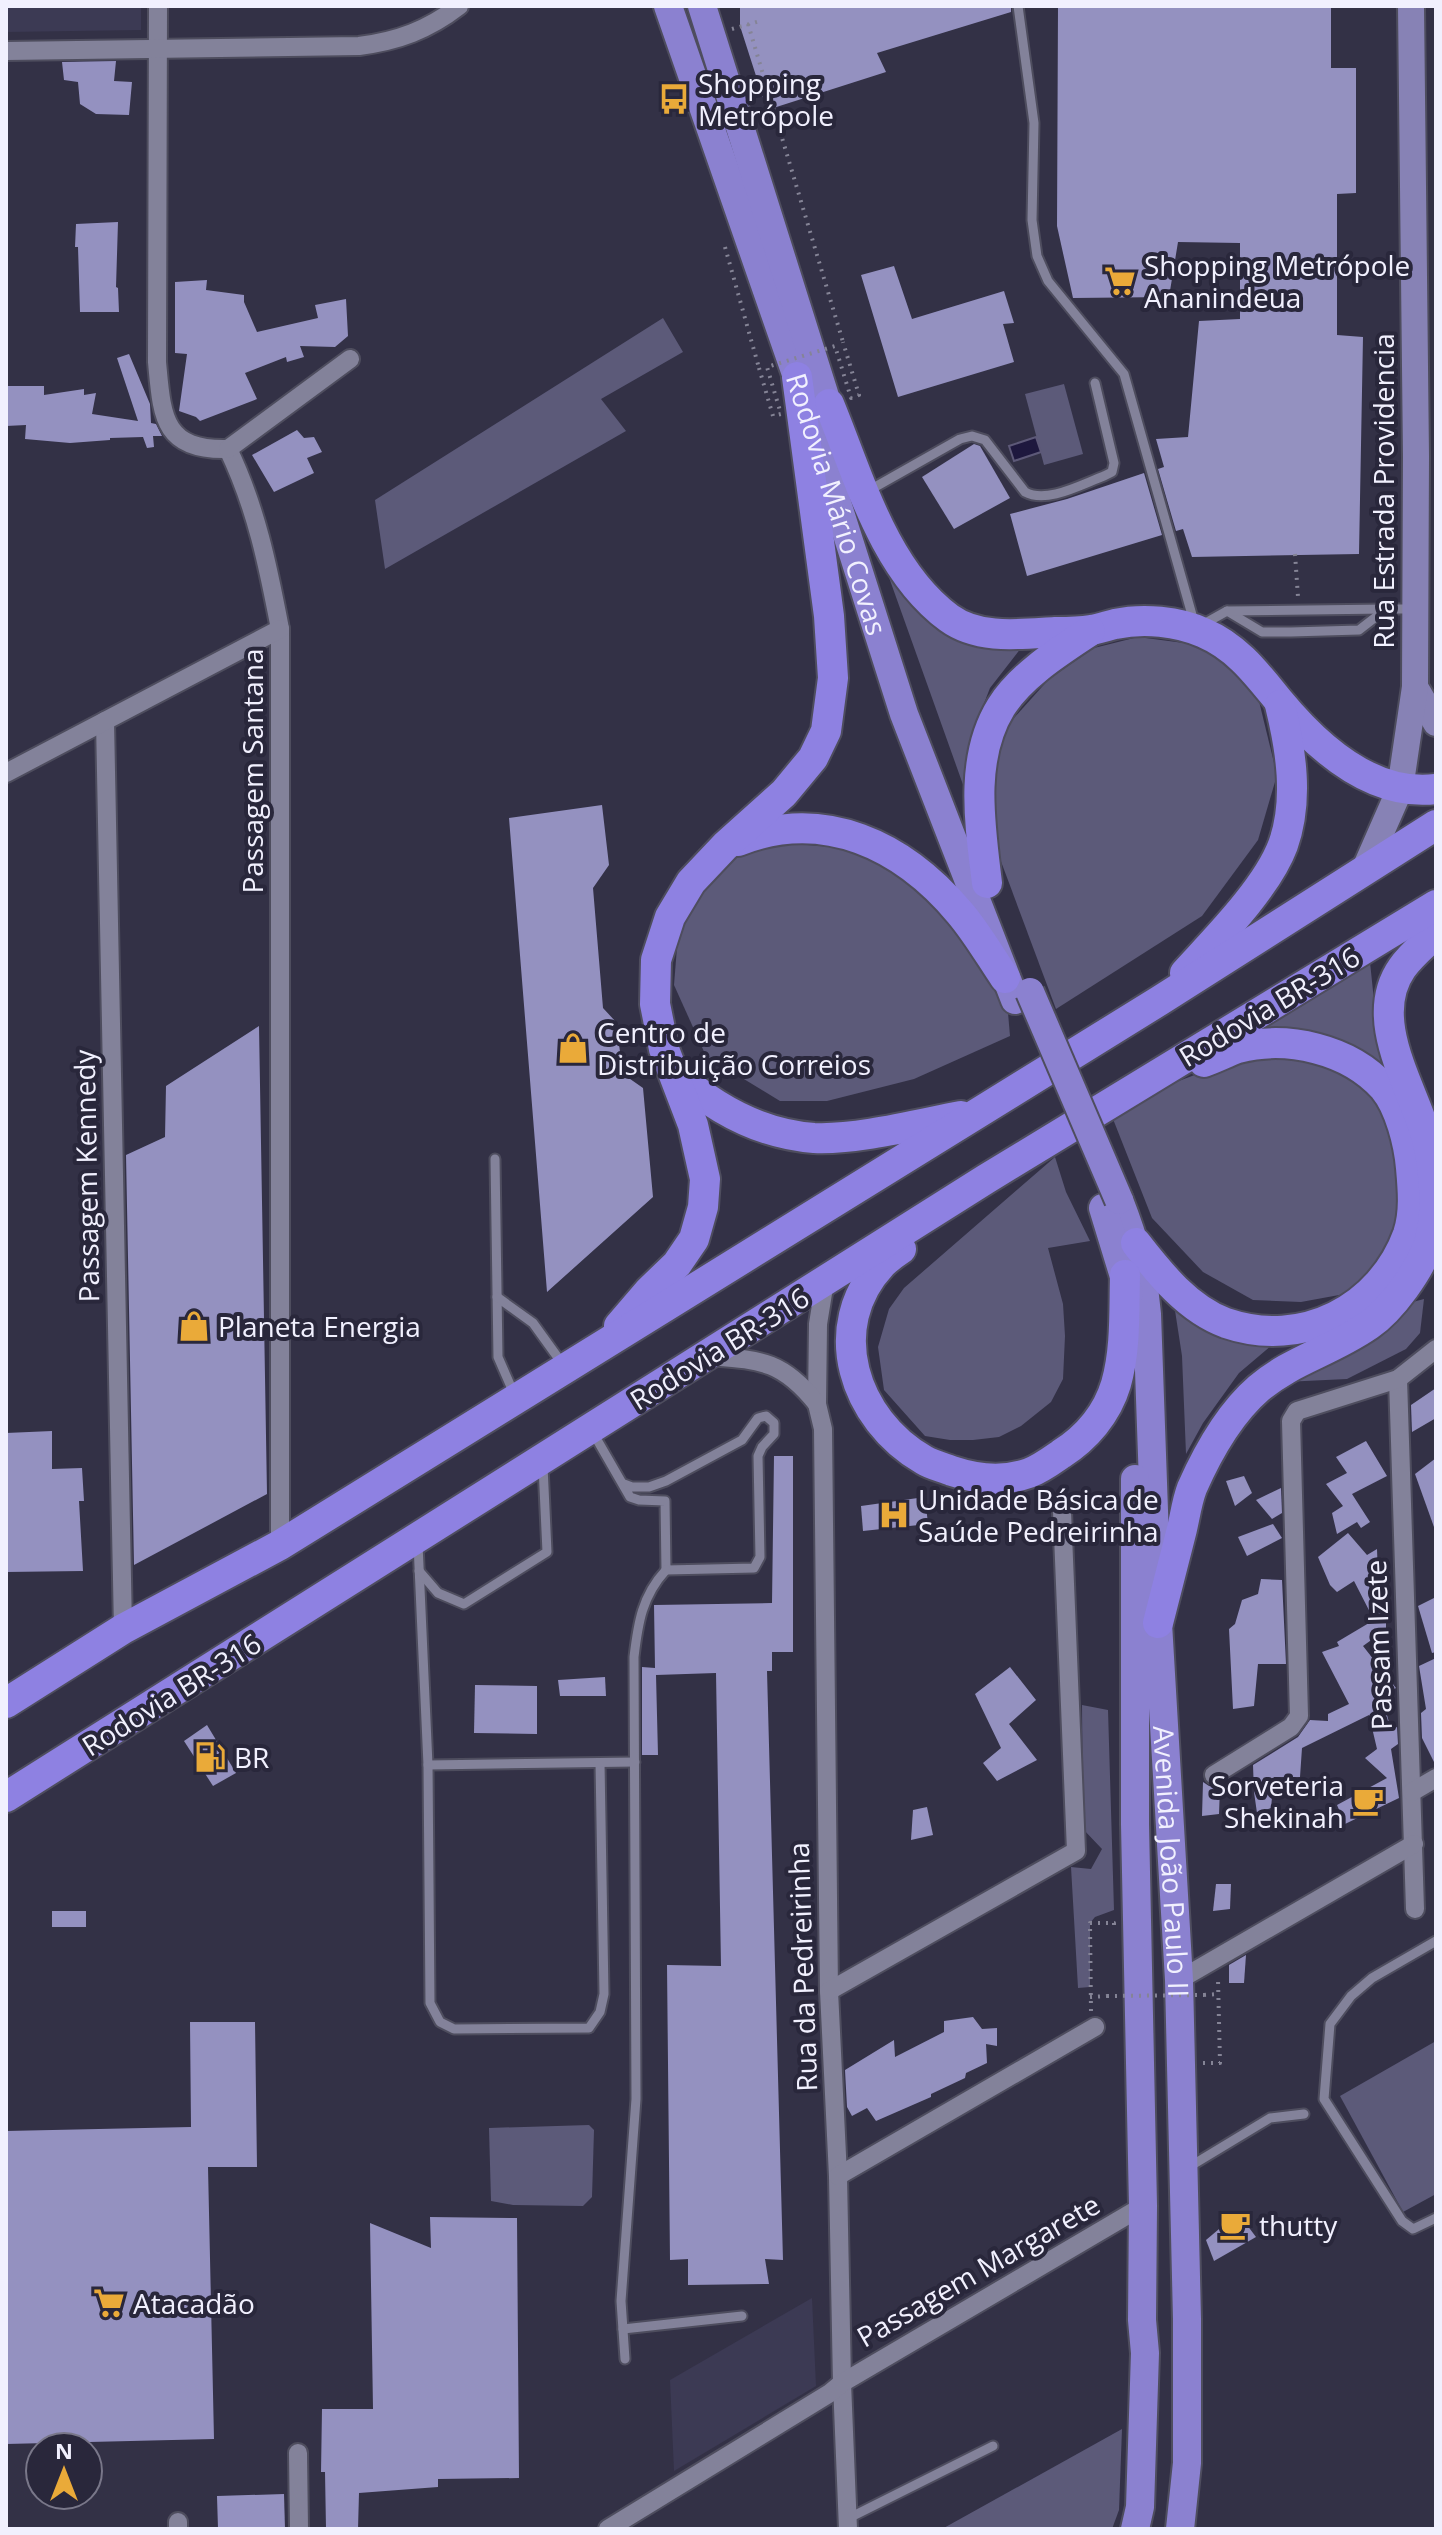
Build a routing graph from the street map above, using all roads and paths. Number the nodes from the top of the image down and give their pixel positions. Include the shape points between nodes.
1 (158, 6) edge
2 (459, 6) edge
3 (668, 6) edge
4 (702, 6) edge
5 (1018, 6) edge
6 (1411, 6) edge
7 (760, 21) dead end
8 (748, 24) junction
9 (730, 30) dead end
10 (159, 50) junction
11 (6, 51) edge
12 (350, 359) dead end
13 (759, 368) dead end
14 (797, 377) junction
15 (1095, 383) dead end
16 (829, 404) junction
17 (228, 449) junction
18 (865, 493) junction
19 (1295, 554) dead end
20 (1386, 609) junction
21 (1415, 609) junction
22 (1299, 610) junction
23 (1227, 611) junction
24 (280, 629) junction
25 (1196, 629) junction
26 (1090, 631) junction
27 (1415, 687) junction
28 (1279, 701) junction
29 (105, 721) junction
30 (1436, 723) edge
31 (6, 773) edge
32 (1400, 789) junction
33 (1436, 789) edge
34 (1436, 825) edge
35 (725, 846) junction
36 (1364, 871) junction
37 (987, 883) junction
38 (1436, 905) edge
39 (1436, 933) edge
40 (1017, 990) junction
41 (1159, 1001) junction
42 (672, 1071) junction
43 (1124, 1094) junction
44 (979, 1112) junction
45 (495, 1159) dead end
46 (986, 1179) junction
47 (1111, 1204) junction
48 (1136, 1243) junction
49 (1125, 1275) junction
50 (825, 1281) junction
51 (497, 1297) junction
52 (606, 1344) junction
53 (1436, 1349) edge
54 (708, 1356) junction
55 (566, 1368) junction
56 (1398, 1379) junction
57 (516, 1399) junction
58 (817, 1404) junction
59 (591, 1428) junction
60 (542, 1458) junction
61 (666, 1481) junction
62 (624, 1484) junction
63 (665, 1501) junction
64 (1062, 1511) dead end
65 (418, 1537) junction
66 (280, 1545) junction
67 (666, 1570) junction
68 (419, 1571) junction
69 (1158, 1623) junction
70 (123, 1629) junction
71 (6, 1703) edge
72 (635, 1762) junction
73 (600, 1763) junction
74 (428, 1765) junction
75 (1214, 1775) dead end
76 (1436, 1778) edge
77 (1412, 1792) junction
78 (6, 1797) edge
79 (1414, 1844) junction
80 (1415, 1909) dead end
81 (1114, 1936) dead end
82 (1436, 1941) edge
83 (1218, 1978) dead end
84 (1179, 1980) junction
85 (829, 1991) junction
86 (1218, 1994) junction
87 (1095, 2027) dead end
88 (1200, 2063) dead end
89 (1304, 2114) dead end
90 (1182, 2171) junction
91 (838, 2176) junction
92 (1143, 2206) junction
93 (1436, 2218) edge
94 (742, 2316) dead end
95 (623, 2329) junction
96 (625, 2359) dead end
97 (842, 2383) junction
98 (993, 2446) dead end
99 (298, 2453) dead end
100 (848, 2524) edge
101 (299, 2529) edge
102 (608, 2529) edge
103 (1135, 2529) edge
104 (1180, 2529) edge

1 - 10 street
2 - 10 street via 408,37 389,42
3 - 14 main road, Rodovia Mário Covas
4 - 16 main road, Rodovia Mário Covas
5 - 25 lane via 1034,123 1032,220 1037,256 1048,281 1124,374
6 - 21 main road, Rua Estrada Providencia
7 - 8 path
8 - 9 path
8 - 13 path, bridge via 859,395 851,398 835,346 767,367 781,414 773,416
10 - 11 street
10 - 17 street via 160,395 164,418 188,444
12 - 17 street
14 - 35 highway via 829,616 833,678 826,731 813,758 784,793
14 - 40 main road, Rodovia Mário Covas via 904,714
15 - 18 lane via 1114,463 1104,476 1034,497 985,440 972,436
16 - 18 highway
16 - 37 main road, Rodovia Mário Covas via 869,557 919,709
17 - 24 street, Passagem Santana via 256,520
18 - 26 highway via 899,564 926,599 951,620 1004,635
19 - 22 path
20 - 21 lane
20 - 22 lane
20 - 23 lane via 1359,630 1291,632 1262,632
21 - 27 main road, Rua Estrada Providencia
22 - 23 lane
23 - 25 lane
24 - 29 street
24 - 66 street, Passagem Santana
25 - 26 highway via 1150,621
25 - 28 highway via 1230,647 1259,673
26 - 37 highway via 1026,679 1001,707 987,740 979,780
27 - 30 main road, Rua Estrada Providencia
27 - 32 main road, Rua Estrada Providencia
28 - 32 highway via 1314,740 1372,779
28 - 41 highway via 1292,782 1282,847 1258,888
29 - 31 street
29 - 70 street, Passagem Kennedy
32 - 33 highway
32 - 36 main road, Rua Estrada Providencia
34 - 36 highway
35 - 40 highway via 763,831 797,827 868,840 901,859 959,912
35 - 42 highway via 691,882 670,917 656,960 655,1004
36 - 41 highway
37 - 40 main road, Rodovia Mário Covas
38 - 43 highway, Rodovia BR-316
39 - 69 highway via 1401,968 1390,996 1390,1029 1431,1157 1434,1188 1428,1244 1408,1282 1376,1319 1291,1365 1239,1409 1192,1490
40 - 47 main road, bridge
41 - 44 highway
42 - 44 highway via 724,1112 815,1138
42 - 52 highway via 693,1125 705,1179 703,1207 694,1239 677,1264
43 - 46 highway, Rodovia BR-316
43 - 48 highway via 1239,1048 1285,1043 1320,1049 1357,1066 1384,1089 1409,1147 1411,1169 1413,1213 1393,1268 1346,1312 1299,1329 1277,1331 1225,1322 1200,1309 1158,1272
44 - 52 highway
45 - 51 lane
46 - 49 highway via 883,1263 860,1301 850,1348 854,1372 875,1417 906,1449 926,1462 971,1477 998,1479 1029,1473 1077,1442 1115,1388 1122,1361
46 - 50 highway, Rodovia BR-316
47 - 48 main road, Avenida João Paulo II
47 - 49 main road, Avenida João Paulo II
48 - 69 main road, Avenida João Paulo II via 1147,1314
49 - 92 main road, Avenida João Paulo II via 1134,1347
50 - 54 highway, Rodovia BR-316
50 - 58 street, Rua da Pedreirinha via 818,1324
51 - 55 lane via 533,1323
51 - 57 lane via 498,1357
52 - 55 highway
53 - 56 street
54 - 58 street via 759,1360 784,1371
54 - 59 highway, Rodovia BR-316
55 - 57 highway
56 - 75 street via 1297,1411 1291,1421 1299,1716 1291,1727
56 - 77 street, Passam Izete
57 - 66 highway
58 - 85 street, Rua da Pedreirinha via 823,1429
59 - 60 highway, Rodovia BR-316
59 - 62 lane
60 - 65 highway, Rodovia BR-316
60 - 68 lane via 547,1552 464,1604 438,1593
61 - 62 lane via 649,1487
61 - 63 lane
61 - 67 lane via 742,1440 758,1418 772,1419 774,1434 758,1456 758,1564
62 - 63 lane via 630,1497
63 - 67 lane
64 - 85 street via 1076,1851
65 - 68 lane
65 - 78 highway, Rodovia BR-316
66 - 70 highway
67 - 72 lane via 643,1603 638,1624
68 - 74 lane
69 - 84 main road, Avenida João Paulo II
70 - 71 highway
72 - 73 lane
72 - 95 lane via 636,2099
73 - 74 lane
73 - 74 lane via 604,1994 589,2028 454,2029 440,2022 430,2003
76 - 77 street
77 - 79 street, Passam Izete
79 - 80 street, Passam Izete
79 - 84 street
81 - 86 path, bridge via 1114,1923 1090,1923 1090,1997
82 - 93 lane via 1372,1978 1330,2024 1324,2099 1402,2221 1413,2229
83 - 86 path
84 - 90 main road, Avenida João Paulo II
85 - 91 street, Rua da Pedreirinha
86 - 88 path via 1220,2063
87 - 91 street
89 - 90 lane via 1270,2118
90 - 104 main road, Avenida João Paulo II via 1187,2463
91 - 97 street, Rua da Pedreirinha
92 - 97 street, Passagem Margarete
92 - 103 main road, Avenida João Paulo II via 1144,2368
94 - 95 lane
95 - 96 lane
97 - 100 street, Rua da Pedreirinha
97 - 102 street, Passagem Margarete
98 - 100 lane
99 - 101 street

